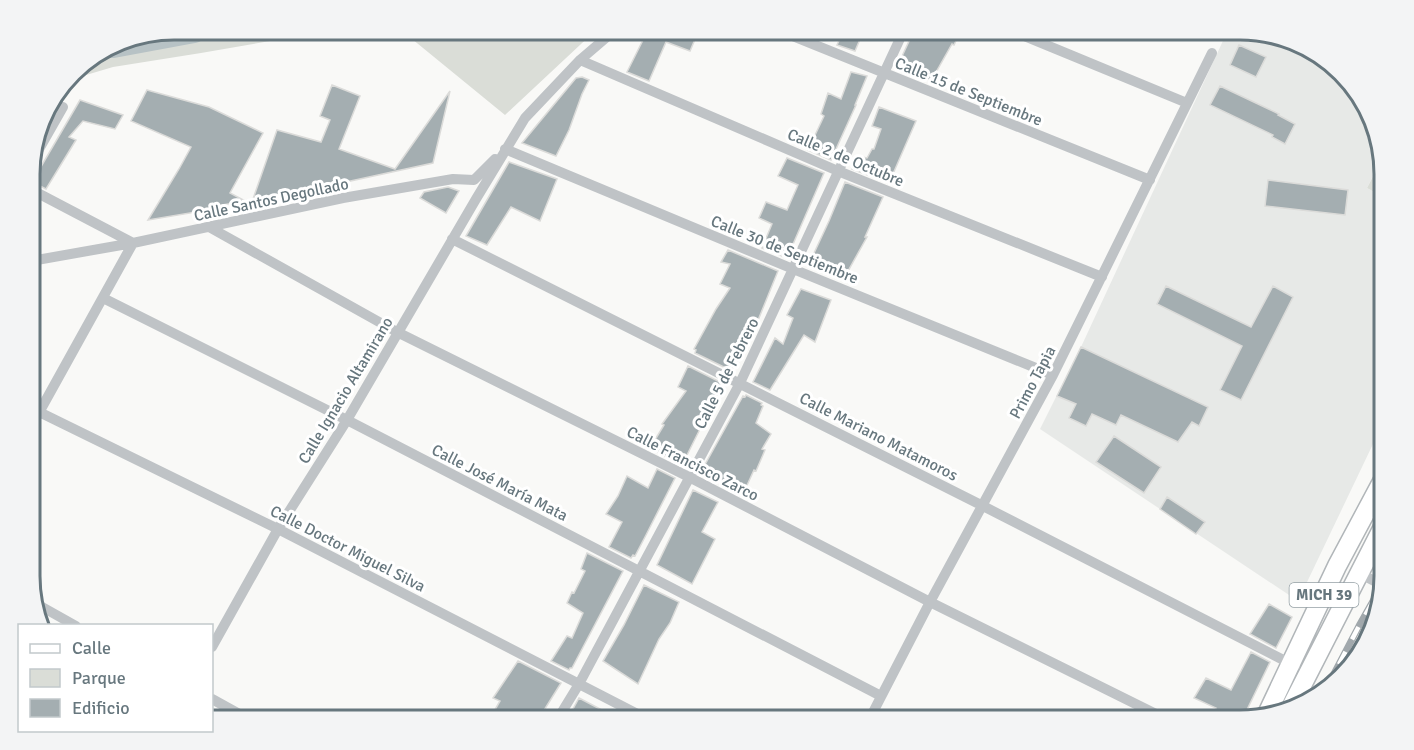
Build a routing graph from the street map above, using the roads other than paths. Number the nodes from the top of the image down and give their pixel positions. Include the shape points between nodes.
1 (603, 40) edge
2 (802, 40) edge
3 (899, 40) edge
4 (1034, 40) edge
5 (1212, 53) dead end
6 (580, 60) junction
7 (884, 74) junction
8 (1187, 103) junction
9 (63, 107) dead end
10 (46, 136) edge
11 (505, 148) junction
12 (838, 171) junction
13 (474, 180) junction
14 (1150, 180) junction
15 (41, 195) edge
16 (476, 199) junction
17 (209, 227) junction
18 (452, 239) junction
19 (133, 243) junction
20 (41, 259) edge
21 (793, 269) junction
22 (1102, 277) junction
23 (103, 298) junction
24 (397, 332) junction
25 (1053, 375) junction
26 (740, 383) junction
27 (40, 401) edge
28 (40, 413) edge
29 (347, 420) junction
30 (689, 477) junction
31 (1374, 497) edge
32 (983, 506) junction
33 (278, 529) junction
34 (1374, 544) edge
35 (639, 571) junction
36 (1359, 573) junction
37 (1373, 581) edge
38 (930, 602) junction
39 (45, 608) edge
40 (72, 624) edge
41 (213, 644) edge
42 (1291, 663) junction
43 (1308, 674) junction
44 (579, 684) junction
45 (881, 696) junction
46 (1296, 697) edge
47 (213, 700) edge
48 (1271, 706) edge
49 (874, 709) edge
50 (1146, 709) edge
51 (232, 710) edge
52 (563, 710) edge
53 (629, 710) edge

1 - 6 street
2 - 7 street, Calle 15 de Septiembre
3 - 7 street, Calle 5 de Febrero
4 - 8 street
5 - 8 street, Primo Tapia
6 - 11 street via 525,118
6 - 12 street, Calle 2 de Octubre
7 - 12 street, Calle 5 de Febrero
7 - 14 street, Calle 15 de Septiembre
8 - 14 street, Primo Tapia
9 - 10 street
11 - 13 street
11 - 16 street, Calle Ignacio Altamirano
11 - 21 street, Calle 30 de Septiembre
12 - 21 street, Calle 5 de Febrero
12 - 22 street, Calle 2 de Octubre
13 - 16 street
13 - 17 street, Calle Santos Degollado via 453,179 343,198
14 - 22 street, Primo Tapia
15 - 19 street
16 - 18 street, Calle Ignacio Altamirano
17 - 19 street, Calle Santos Degollado
17 - 24 street, Calle Francisco Zarco
18 - 24 street, Calle Ignacio Altamirano
18 - 26 street, Calle Mariano Matamoros
19 - 20 street, Calle Santos Degollado
19 - 23 street
21 - 25 street, Calle 30 de Septiembre
21 - 26 street, Calle 5 de Febrero
22 - 25 street, Primo Tapia
23 - 27 street
23 - 29 street, Calle José María Mata
24 - 29 street, Calle Ignacio Altamirano
24 - 30 street, Calle Francisco Zarco
25 - 32 street, Primo Tapia
26 - 30 street, Calle 5 de Febrero
26 - 32 street, Calle Mariano Matamoros
28 - 33 street, Calle Doctor Miguel Silva
29 - 33 street, Calle Ignacio Altamirano
29 - 35 street, Calle José María Mata
30 - 35 street, Calle 5 de Febrero
30 - 38 street, Calle Francisco Zarco
31 - 42 main road, MICH 39
32 - 38 street, Primo Tapia
32 - 42 street, Calle Mariano Matamoros
33 - 41 street, Calle Ignacio Altamirano
33 - 44 street, Calle Doctor Miguel Silva
34 - 36 main road, MICH 39
35 - 44 street, Calle 5 de Febrero
35 - 45 street, Calle José María Mata
36 - 37 street
36 - 43 main road, MICH 39
38 - 45 street, Primo Tapia
38 - 50 street, Calle Francisco Zarco
39 - 40 street
42 - 43 street, Calle Mariano Matamoros
42 - 48 main road, MICH 39
43 - 46 main road, MICH 39
44 - 52 street, Calle 5 de Febrero
44 - 53 street, Calle Doctor Miguel Silva
45 - 49 street, Primo Tapia
47 - 51 street

